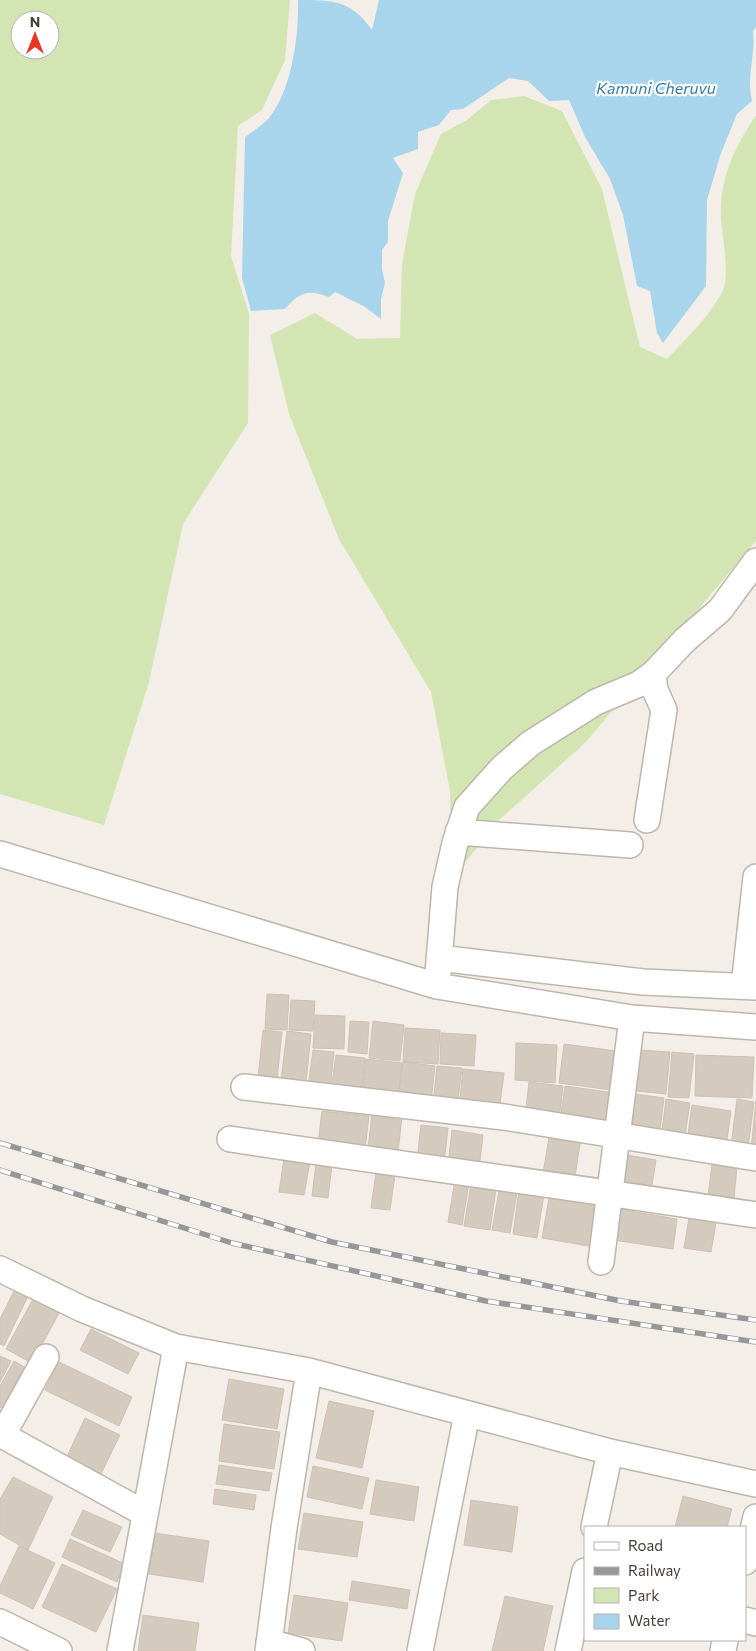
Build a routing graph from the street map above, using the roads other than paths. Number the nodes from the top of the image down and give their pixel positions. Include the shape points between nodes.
1 (756, 561) edge
2 (653, 674) junction
3 (647, 820) dead end
4 (458, 832) junction
5 (630, 845) dead end
6 (0, 854) edge
7 (756, 877) edge
8 (438, 958) junction
9 (437, 986) junction
10 (750, 987) edge
11 (632, 1018) junction
12 (756, 1027) edge
13 (244, 1086) dead end
14 (618, 1136) junction
15 (230, 1139) dead end
16 (756, 1158) edge
17 (611, 1192) junction
18 (756, 1215) edge
19 (601, 1262) dead end
20 (0, 1269) edge
21 (176, 1347) junction
22 (46, 1357) dead end
23 (309, 1371) junction
24 (466, 1414) junction
25 (1, 1435) edge
26 (610, 1452) junction
27 (756, 1484) edge
28 (144, 1514) junction
29 (756, 1517) edge
30 (594, 1526) edge
31 (746, 1558) edge
32 (584, 1576) edge
33 (0, 1622) edge
34 (268, 1646) edge
35 (59, 1651) edge
36 (120, 1651) edge
37 (302, 1651) edge
38 (420, 1651) edge
39 (568, 1651) edge

1 - 2 street via 720,610
2 - 3 street via 655,690 664,710
2 - 4 street via 639,684 596,702 532,743 502,768 467,807
4 - 5 street
4 - 8 street via 445,887
6 - 9 street
7 - 10 street
8 - 9 street
8 - 10 street via 643,982
9 - 11 street
11 - 12 street
11 - 14 street
13 - 14 street via 504,1117
14 - 16 street
14 - 17 street
15 - 17 street
17 - 18 street
17 - 19 street
20 - 21 street via 82,1309
21 - 23 street
21 - 28 street
22 - 25 street
23 - 24 street
23 - 34 street
24 - 26 street
24 - 38 street
25 - 28 street
26 - 27 street
26 - 30 street
28 - 36 street
29 - 31 street
32 - 39 street
33 - 35 street
34 - 37 street

